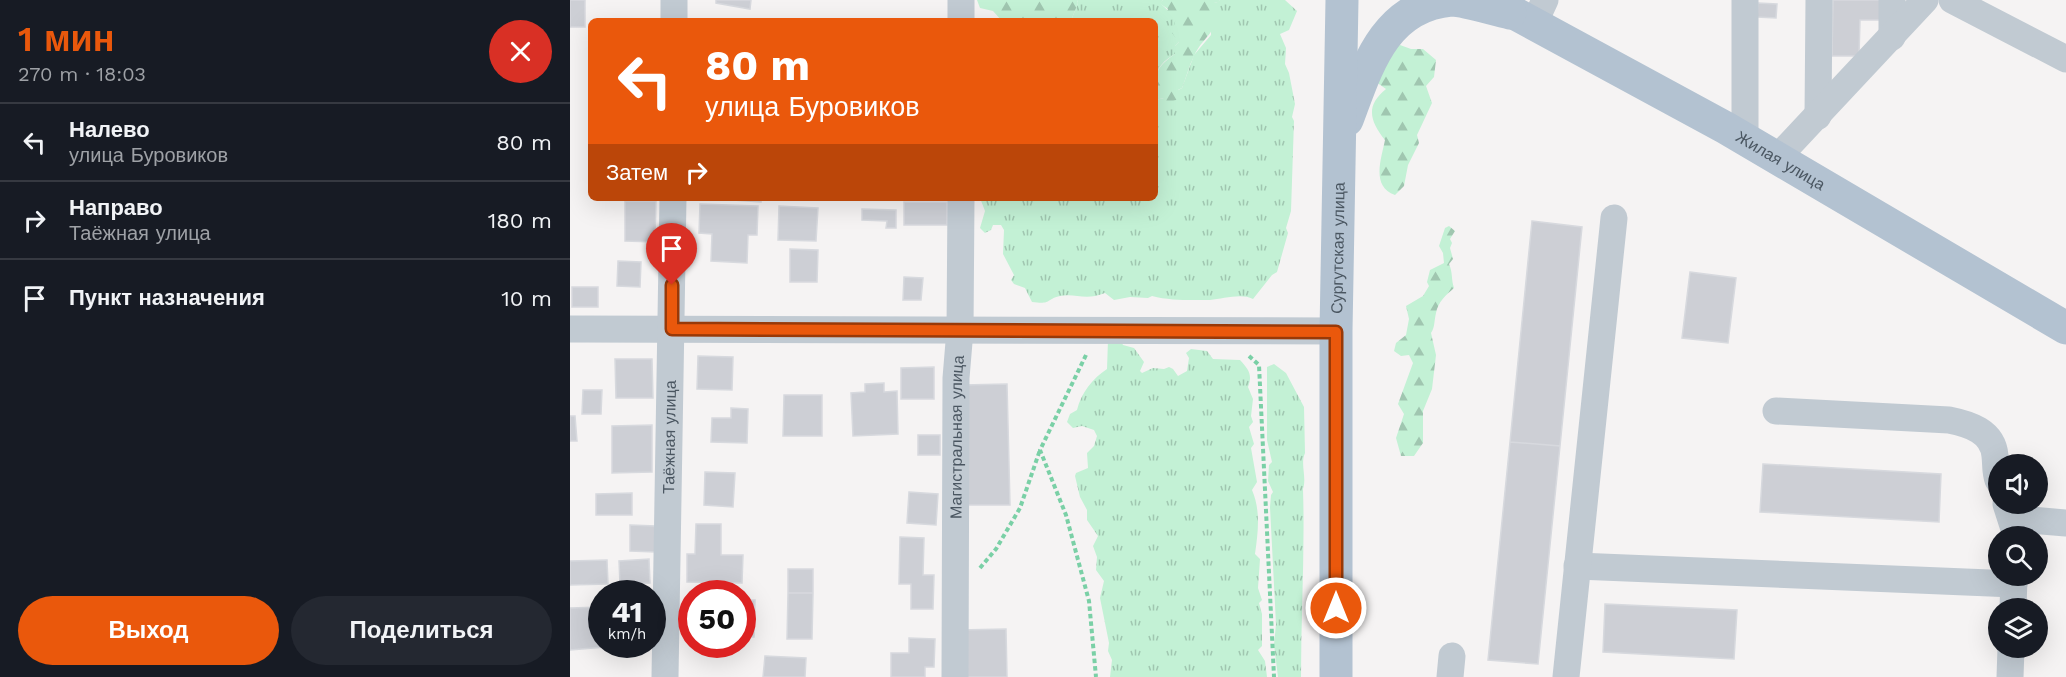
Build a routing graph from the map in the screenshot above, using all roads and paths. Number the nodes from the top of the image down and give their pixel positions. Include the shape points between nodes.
1 (674, 0) edge
2 (962, 0) edge
3 (1342, 0) edge
4 (1745, 0) edge
5 (1819, 0) edge
6 (1892, 0) edge
7 (1925, 0) edge
8 (1952, 0) edge
9 (1517, 8) edge
10 (674, 18) edge
11 (961, 18) edge
12 (1892, 37) junction
13 (2066, 59) edge
14 (1818, 116) junction
15 (1745, 140) junction
16 (1338, 142) junction
17 (1776, 158) junction
18 (673, 201) edge
19 (961, 201) edge
20 (1614, 218) dead end
21 (2066, 328) edge
22 (570, 329) edge
23 (672, 329) junction
24 (960, 330) junction
25 (1336, 332) junction
26 (1090, 347) dead end
27 (1244, 352) dead end
28 (1776, 411) dead end
29 (1040, 450) junction
30 (1995, 454) edge
31 (2066, 522) edge
32 (2025, 526) edge
33 (1578, 566) junction
34 (2014, 590) edge
35 (955, 598) junction
36 (2011, 658) edge
37 (666, 677) edge
38 (955, 677) edge
39 (1096, 677) edge
40 (1274, 677) edge
41 (1336, 677) edge
42 (1566, 677) edge
43 (2010, 677) edge

1 - 10 street
2 - 11 street
3 - 16 main road, Сургутская улица
4 - 15 street
5 - 14 street
6 - 12 street
7 - 12 street
8 - 13 street
9 - 15 main road, Жилая улица
9 - 16 main road, Жилая улица via 1453,0 1406,15 1383,37 1371,59
12 - 14 street
14 - 17 street
15 - 17 main road, Жилая улица
16 - 25 main road, Сургутская улица
17 - 21 main road, Жилая улица
18 - 23 street, Таёжная улица
19 - 24 street, Магистральная улица
20 - 33 street
22 - 23 street
23 - 24 street
23 - 37 street, Таёжная улица
24 - 25 street
24 - 35 street, Магистральная улица via 956,378
25 - 41 main road, Сургутская улица
26 - 29 path
27 - 40 path via 1259,364
28 - 30 street via 1970,424 1984,433
29 - 35 path via 1020,508 996,549
29 - 39 path via 1066,515 1089,601
31 - 32 street via 2031,520
33 - 34 street
33 - 42 street
35 - 38 street, Магистральная улица
36 - 43 street

